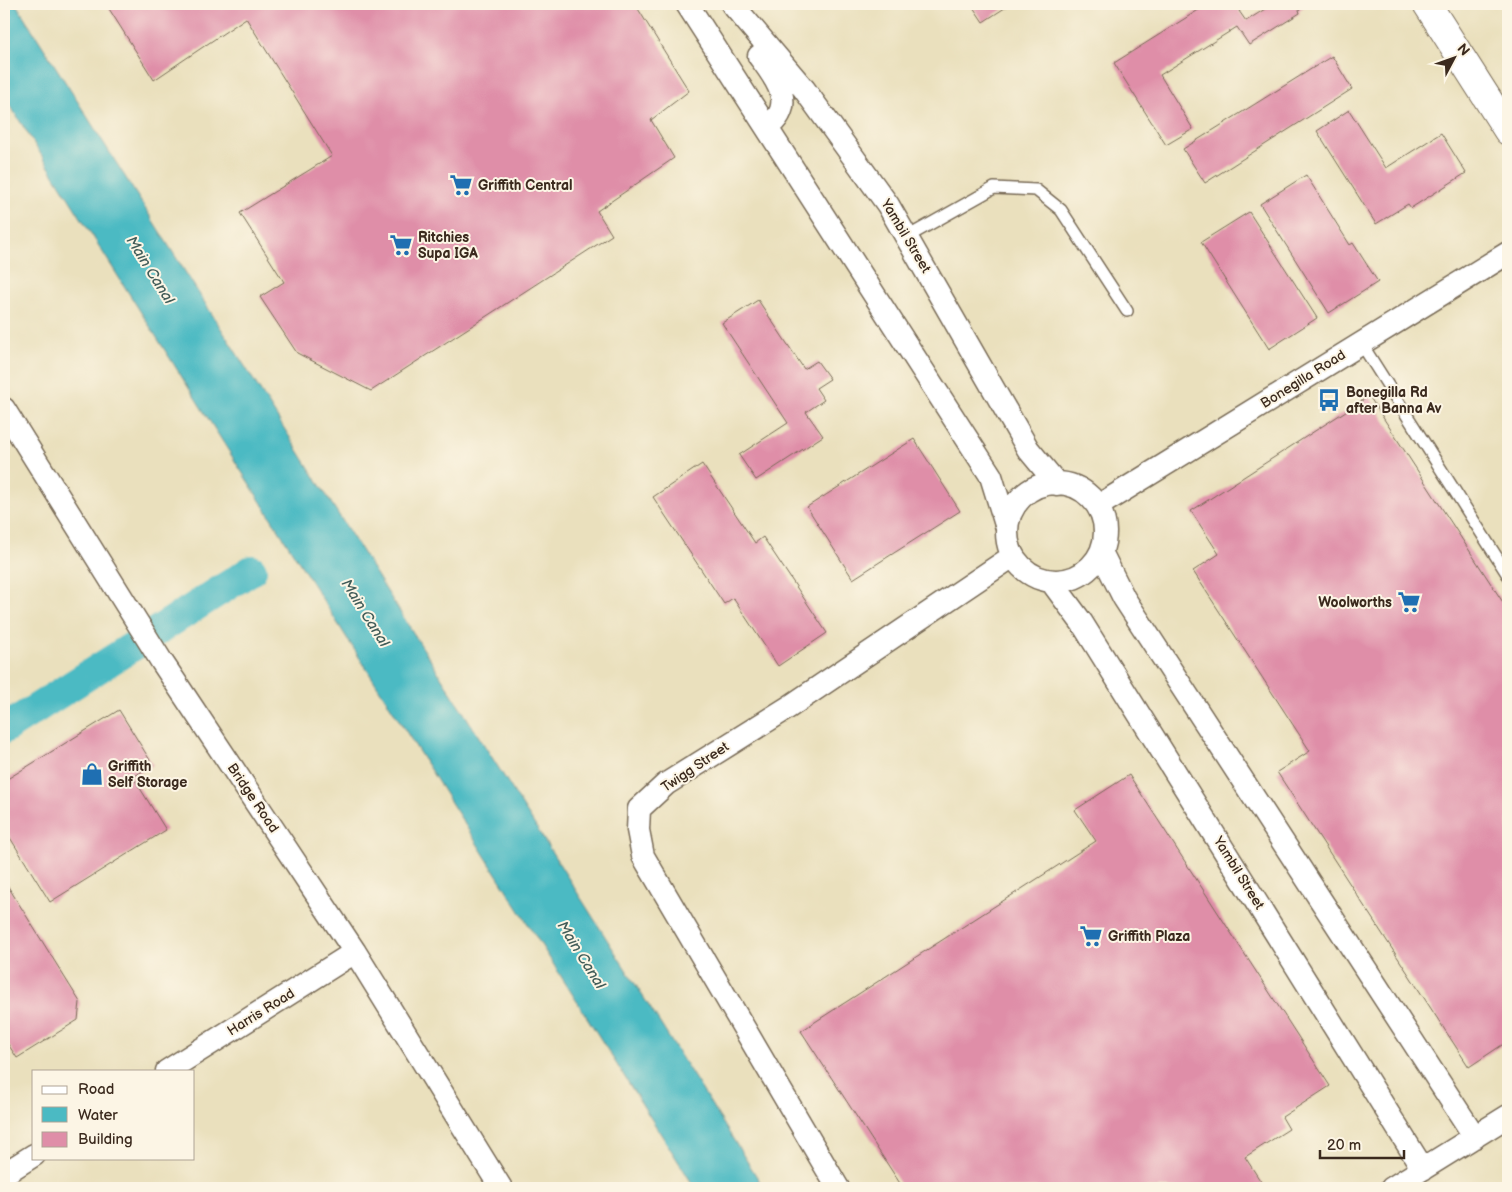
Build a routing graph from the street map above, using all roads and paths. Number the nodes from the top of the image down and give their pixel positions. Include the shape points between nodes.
1 (687, 4) edge
2 (724, 4) edge
3 (732, 4) edge
4 (1427, 4) edge
5 (768, 127) junction
6 (1508, 131) edge
7 (907, 237) junction
8 (1508, 253) edge
9 (1127, 311) dead end
10 (1361, 343) junction
11 (4, 409) edge
12 (1057, 484) junction
13 (1098, 506) junction
14 (1007, 528) junction
15 (1101, 552) junction
16 (1013, 556) junction
17 (1508, 575) edge
18 (1050, 581) junction
19 (354, 952) junction
20 (169, 1070) edge
21 (1508, 1116) edge
22 (1475, 1137) junction
23 (32, 1156) edge
24 (1423, 1169) junction
25 (4, 1174) edge
26 (501, 1188) edge
27 (838, 1188) edge
28 (1392, 1188) edge

1 - 5 street
2 - 5 street via 774,77 782,95 778,119
3 - 7 street, Yambil Street via 804,89 888,205
4 - 6 main road
5 - 14 street via 991,476
7 - 9 lane via 994,188 1036,190 1060,210
7 - 12 street, Yambil Street via 1028,449
8 - 10 street, Bonegilla Road
10 - 13 street, Bonegilla Road
10 - 17 lane
11 - 19 street, Bridge Road via 162,662
12 - 13 street via 1072,486 1087,494
12 - 14 street via 1042,485 1018,501
13 - 15 street via 1105,536
14 - 16 street
15 - 18 street via 1094,565 1082,574 1067,580
15 - 22 street via 1124,598
16 - 18 street via 1022,568
16 - 27 street, Twigg Street via 789,707 666,784 639,809 638,830 644,856
18 - 24 street, Yambil Street via 1082,623
19 - 20 street, Harris Road
19 - 26 street, Bridge Road
21 - 22 street
22 - 24 street
23 - 25 street
24 - 28 street

